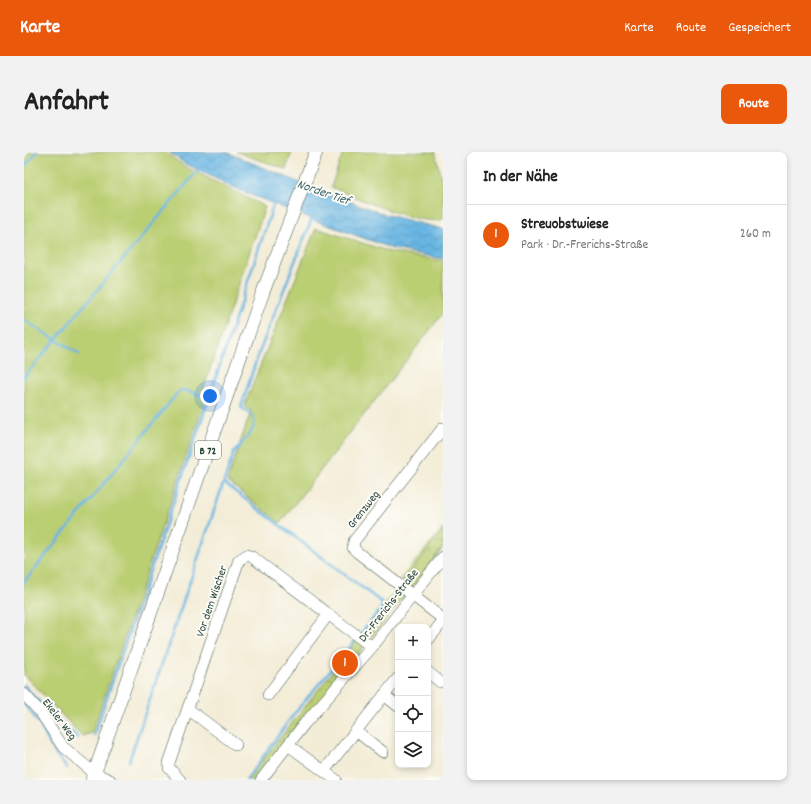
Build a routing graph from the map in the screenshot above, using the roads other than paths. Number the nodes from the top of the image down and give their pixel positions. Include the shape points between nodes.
1 (316, 152) edge
2 (443, 428) edge
3 (443, 557) edge
4 (413, 596) junction
5 (328, 615) junction
6 (443, 620) edge
7 (431, 636) edge
8 (372, 647) junction
9 (431, 674) edge
10 (395, 682) edge
11 (440, 682) dead end
12 (24, 694) edge
13 (268, 695) dead end
14 (384, 695) junction
15 (395, 704) edge
16 (188, 709) junction
17 (356, 731) junction
18 (236, 745) dead end
19 (288, 745) junction
20 (383, 752) dead end
21 (324, 771) junction
22 (95, 778) edge
23 (110, 780) edge
24 (180, 780) edge
25 (261, 780) edge
26 (336, 780) edge

1 - 22 main road, B 72 via 286,229
2 - 4 street, Grenzweg via 354,541 357,552
3 - 4 street, Dr.-Frerichs-Straße
4 - 6 street
4 - 8 street, Dr.-Frerichs-Straße
5 - 8 street, Vor dem Wischer
5 - 13 street
5 - 16 street, Vor dem Wischer via 252,557 242,557
6 - 7 street
8 - 19 street, Dr.-Frerichs-Straße
9 - 11 street
10 - 14 street
12 - 22 street, Ekeler Weg via 41,713 63,747
14 - 15 street
14 - 17 street
16 - 18 street
16 - 24 street, Vor dem Wischer via 169,763 169,768
17 - 20 street
17 - 21 street
19 - 21 street
19 - 25 street, Dr.-Frerichs-Straße
21 - 26 street
22 - 23 street, Ekeler Weg

